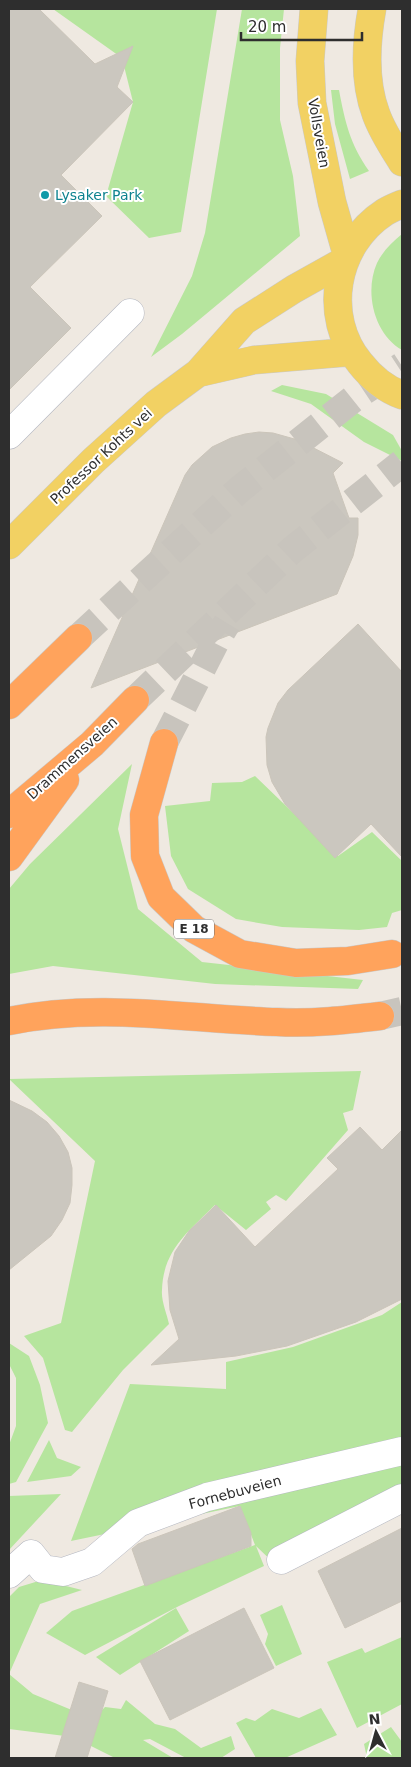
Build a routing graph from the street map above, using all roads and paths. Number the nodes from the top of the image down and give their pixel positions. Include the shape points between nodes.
1 (314, 9) edge
2 (372, 9) edge
3 (402, 162) edge
4 (402, 204) edge
5 (345, 258) junction
6 (130, 313) dead end
7 (350, 352) junction
8 (198, 374) junction
9 (402, 395) edge
10 (9, 435) edge
11 (9, 545) edge
12 (78, 638) tunnel mouth
13 (135, 700) tunnel mouth
14 (9, 705) edge
15 (164, 743) tunnel mouth
16 (92, 744) junction
17 (9, 814) edge
18 (9, 857) edge
19 (392, 954) dead end
20 (380, 1016) tunnel mouth
21 (9, 1021) edge
22 (402, 1451) edge
23 (402, 1498) edge
24 (281, 1560) dead end
25 (9, 1574) edge

1 - 5 main road, Vollsveien via 310,61 312,103
2 - 3 main road via 369,81 375,112 387,140
4 - 5 main road via 385,212 363,230
5 - 7 main road via 338,283 337,307 341,330
5 - 8 main road, Professor Kohts vei via 244,321
6 - 10 street
7 - 8 main road, Professor Kohts vei via 254,360
7 - 9 main road via 369,375
8 - 11 main road, Professor Kohts vei via 156,404 93,461
12 - 14 highway
13 - 16 highway, Drammensveien
15 - 19 highway, E 18 via 144,815 145,856 161,897 194,929 240,954 296,964
16 - 17 highway, Drammensveien
16 - 18 highway
20 - 21 highway via 338,1022 278,1022 150,1013 74,1012
22 - 25 street, Fornebuveien via 207,1497 138,1523 92,1562 63,1572 42,1569 31,1554
23 - 24 street

